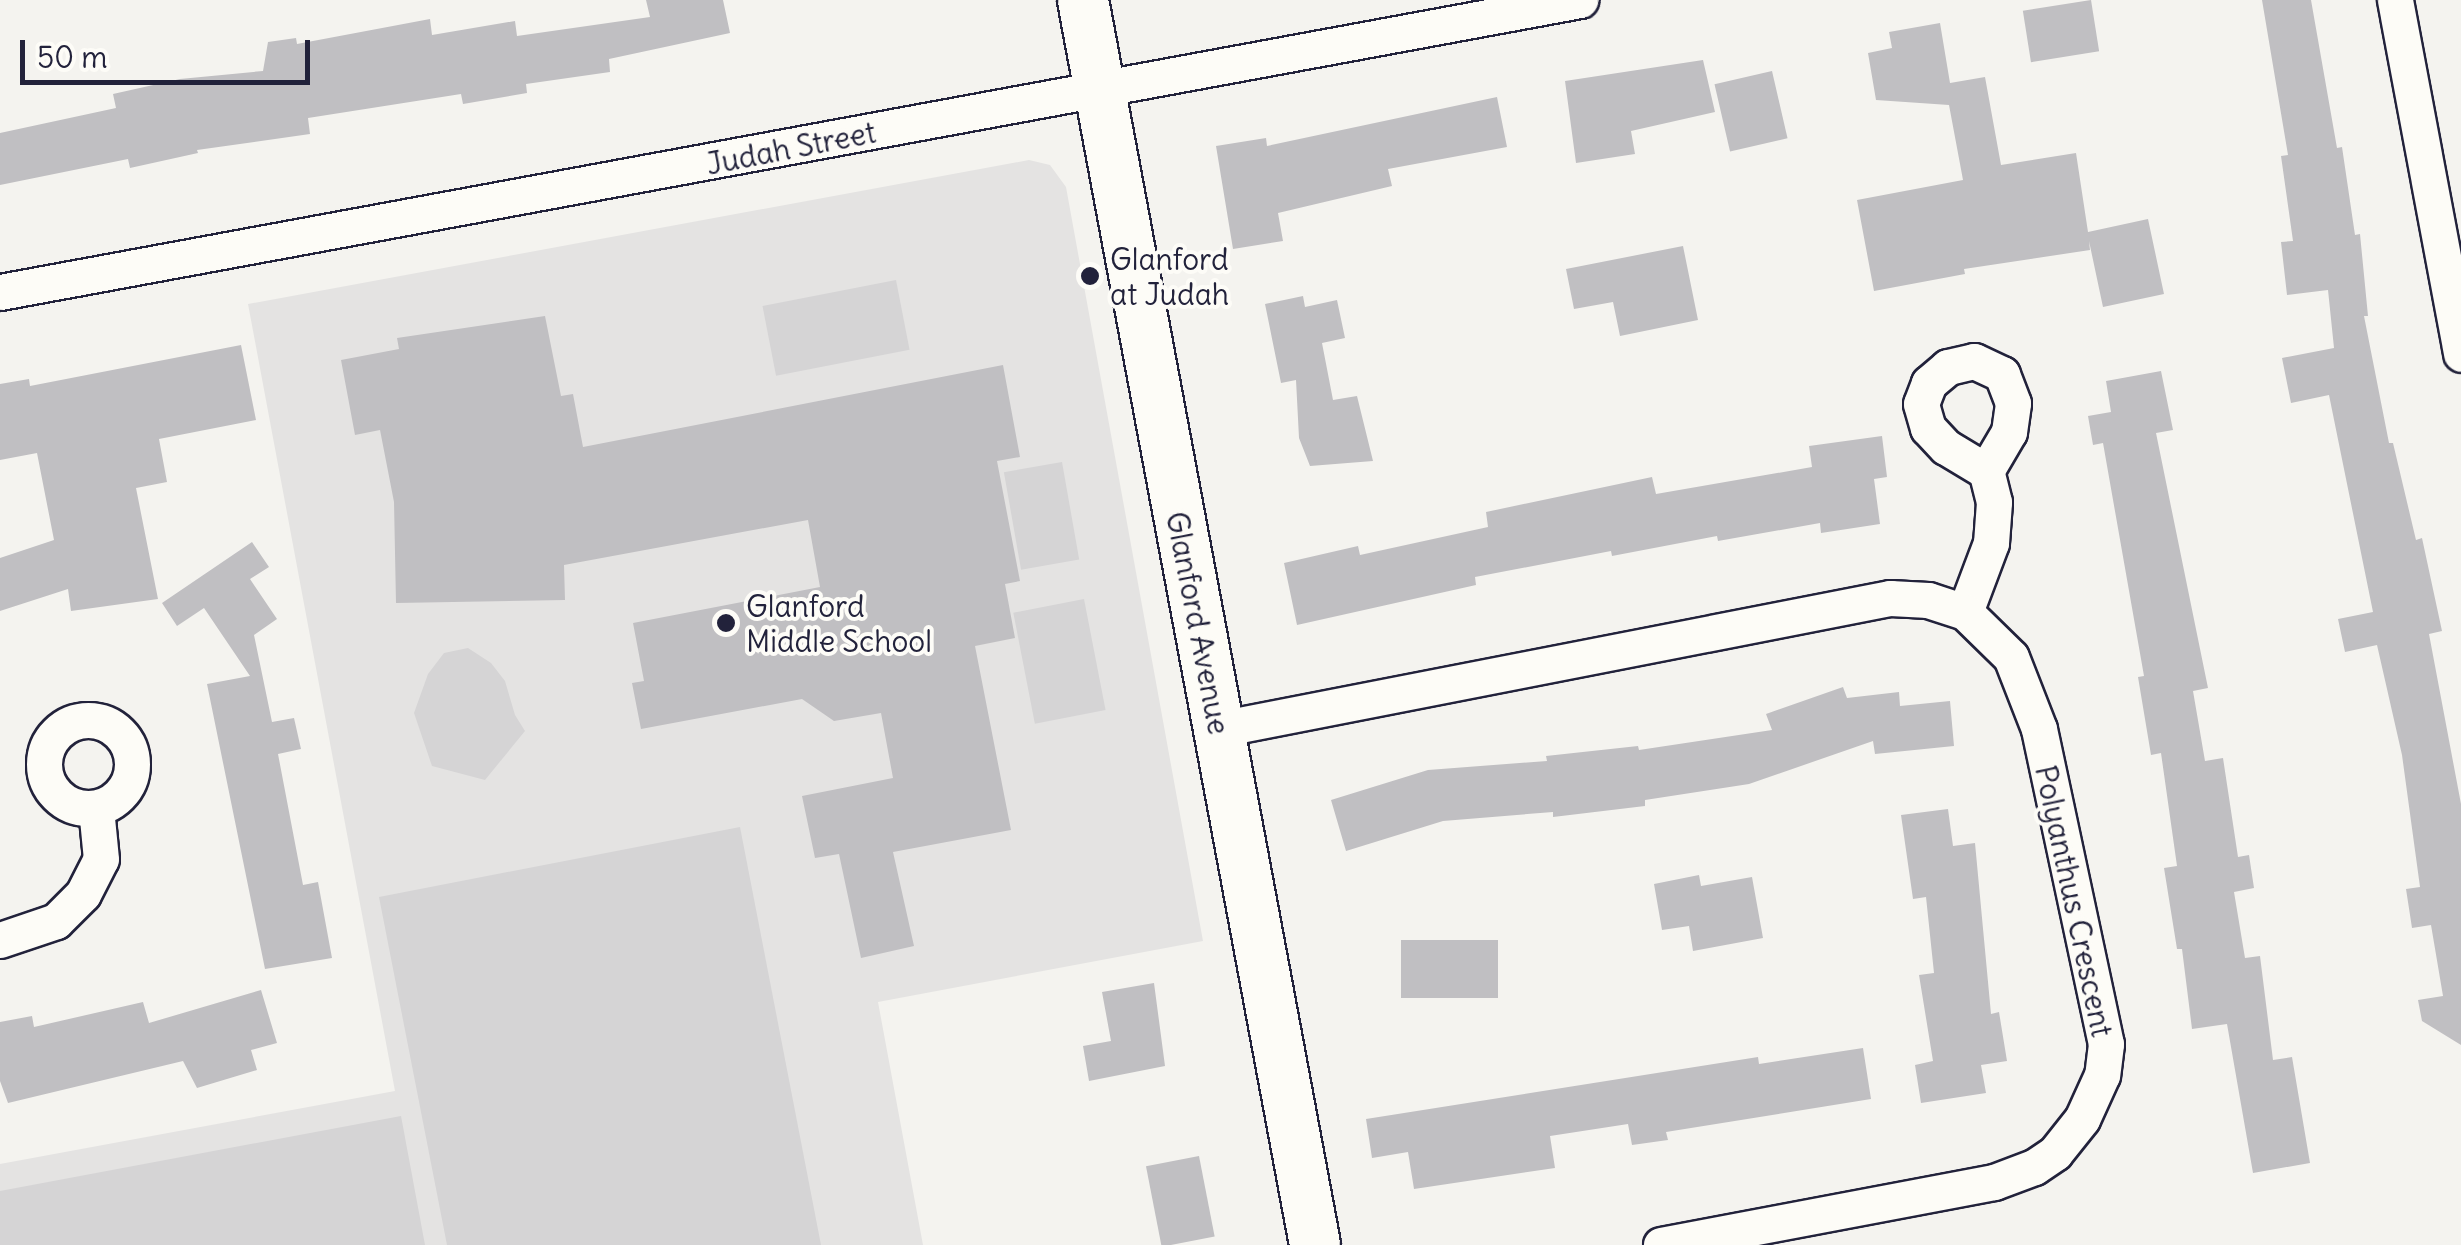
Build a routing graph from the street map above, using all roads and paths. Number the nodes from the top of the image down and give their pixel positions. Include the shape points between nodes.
1 (1083, 0) edge
2 (1580, 0) edge
3 (2395, 0) edge
4 (1097, 91) junction
5 (0, 292) edge
6 (2461, 354) edge
7 (1986, 472) dead end
8 (1965, 612) junction
9 (1219, 729) junction
10 (96, 808) dead end
11 (0, 940) edge
12 (1316, 1245) edge
13 (1661, 1245) edge

1 - 4 main road, Glanford Avenue
2 - 4 street, Judah Street
3 - 6 street
4 - 5 street, Judah Street
4 - 9 main road, Glanford Avenue
7 - 8 street via 1994,502 1991,543
8 - 9 street, Polyanthus Crescent via 1928,600 1890,598
8 - 13 street, Polyanthus Crescent via 2012,657 2039,729 2106,1044 2102,1075 2082,1118 2055,1153 1994,1182
9 - 12 main road, Glanford Avenue
10 - 11 street via 100,859 84,894 56,921

